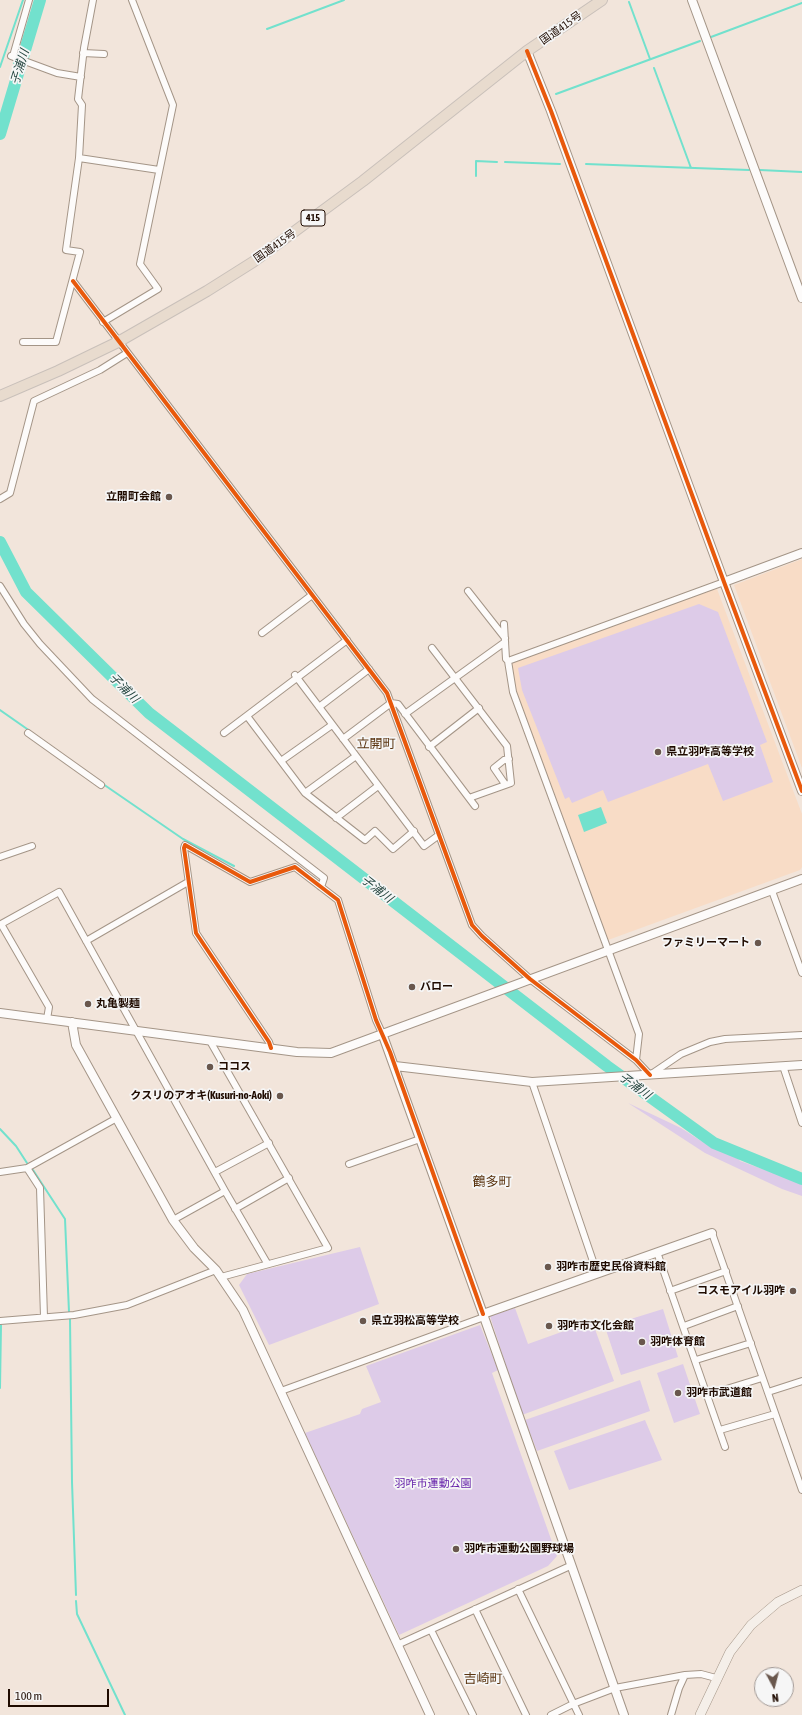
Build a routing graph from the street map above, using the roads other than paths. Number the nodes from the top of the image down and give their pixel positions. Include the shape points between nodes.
1 (29, 0) edge
2 (93, 0) edge
3 (132, 0) edge
4 (602, 0) edge
5 (692, 0) edge
6 (527, 51) junction
7 (83, 53) junction
8 (104, 54) dead end
9 (81, 77) junction
10 (79, 158) junction
11 (159, 170) junction
12 (73, 281) junction
13 (802, 298) edge
14 (103, 322) junction
15 (23, 342) dead end
16 (118, 342) junction
17 (127, 353) junction
18 (0, 396) edge
19 (2, 498) edge
20 (802, 553) edge
21 (724, 582) junction
22 (0, 586) edge
23 (468, 591) dead end
24 (312, 595) junction
25 (504, 624) dead end
26 (262, 633) dead end
27 (347, 640) junction
28 (505, 640) junction
29 (432, 648) dead end
30 (508, 661) junction
31 (369, 669) junction
32 (296, 676) junction
33 (456, 678) junction
34 (391, 703) junction
35 (319, 707) junction
36 (479, 708) junction
37 (405, 714) junction
38 (247, 716) junction
39 (332, 725) junction
40 (28, 733) dead end
41 (224, 733) dead end
42 (343, 739) junction
43 (429, 747) junction
44 (356, 756) junction
45 (509, 759) junction
46 (281, 761) junction
47 (505, 784) junction
48 (101, 785) dead end
49 (378, 786) junction
50 (802, 791) edge
51 (305, 793) junction
52 (469, 798) junction
53 (475, 806) dead end
54 (336, 818) junction
55 (414, 831) junction
56 (439, 835) junction
57 (32, 846) dead end
58 (0, 857) edge
59 (802, 879) edge
60 (188, 882) junction
61 (321, 887) junction
62 (772, 891) junction
63 (86, 941) junction
64 (607, 951) junction
65 (802, 973) edge
66 (527, 980) junction
67 (0, 1013) edge
68 (47, 1019) junction
69 (72, 1022) junction
70 (135, 1030) junction
71 (382, 1033) junction
72 (802, 1035) edge
73 (210, 1041) junction
74 (271, 1048) junction
75 (636, 1060) junction
76 (802, 1064) edge
77 (395, 1066) junction
78 (783, 1066) junction
79 (650, 1075) junction
80 (532, 1082) junction
81 (117, 1118) junction
82 (802, 1123) edge
83 (420, 1139) junction
84 (269, 1143) junction
85 (349, 1164) dead end
86 (27, 1168) junction
87 (0, 1172) edge
88 (215, 1172) junction
89 (289, 1178) junction
90 (225, 1191) junction
91 (235, 1209) junction
92 (173, 1220) junction
93 (712, 1233) joint
94 (657, 1252) junction
95 (267, 1263) junction
96 (726, 1271) junction
97 (218, 1273) junction
98 (597, 1273) junction
99 (670, 1291) junction
100 (738, 1306) junction
101 (483, 1315) junction
102 (44, 1317) junction
103 (0, 1321) edge
104 (684, 1326) junction
105 (751, 1342) junction
106 (696, 1360) junction
107 (762, 1378) junction
108 (802, 1381) edge
109 (281, 1391) junction
110 (768, 1392) junction
111 (707, 1395) junction
112 (775, 1414) junction
113 (720, 1430) junction
114 (725, 1447) dead end
115 (802, 1490) edge
116 (570, 1566) junction
117 (518, 1589) junction
118 (802, 1590) edge
119 (475, 1609) junction
120 (431, 1630) junction
121 (398, 1645) junction
122 (685, 1675) junction
123 (716, 1678) junction
124 (615, 1688) junction
125 (573, 1704) junction
126 (430, 1715) edge
127 (473, 1715) edge
128 (526, 1715) edge
129 (551, 1715) edge
130 (579, 1715) edge
131 (624, 1715) edge
132 (671, 1715) edge
133 (700, 1715) edge

1 - 9 street via 13,56 57,73
2 - 7 street
3 - 11 street via 173,105
4 - 6 highway, 国道415号 / 415
5 - 13 street
6 - 16 highway, 国道415号 / 415 via 363,181 253,262 208,291
6 - 21 street via 549,104
7 - 8 street
7 - 9 street
9 - 10 street via 78,99 82,105
10 - 11 street
10 - 12 street via 66,250 80,252
11 - 14 street via 140,264 158,289
12 - 14 street
12 - 15 street via 56,342
14 - 16 street
16 - 17 street
16 - 18 highway, 国道415号 / 415
17 - 19 street via 100,370 34,401 10,493
17 - 24 street
20 - 21 street
21 - 30 street
21 - 50 street
22 - 61 street via 40,644 92,699 324,878
23 - 28 street
24 - 26 street
24 - 27 street
25 - 28 street
27 - 31 street
27 - 32 street
28 - 30 street
28 - 33 street
29 - 33 street
30 - 64 street via 513,692
31 - 34 street
31 - 35 street
32 - 35 street
32 - 38 street
33 - 36 street
33 - 37 street
34 - 37 street via 398,704
34 - 42 street
34 - 56 street
35 - 39 street
36 - 43 street
36 - 45 street via 507,746
37 - 43 street
38 - 41 street
38 - 46 street
39 - 42 street
39 - 46 street
40 - 48 street
42 - 44 street
43 - 52 street
44 - 49 street
44 - 51 street
45 - 47 street via 511,782
45 - 47 street via 494,768
46 - 51 street
47 - 52 street
49 - 54 street
49 - 55 street
51 - 54 street
52 - 53 street
54 - 55 street via 365,840 375,831 393,849
55 - 56 street via 424,846
56 - 66 street via 472,925
57 - 58 street
59 - 62 street
60 - 61 street via 185,845 250,882 295,867
60 - 63 street
60 - 74 street via 196,933
61 - 71 street via 338,900 341,907
62 - 64 street
62 - 65 street
63 - 68 street via 59,892 1,924 49,1007
63 - 70 street
64 - 66 street
64 - 75 street via 639,1034
66 - 71 street
66 - 75 street
67 - 68 street
68 - 69 street
69 - 70 street
69 - 81 street via 76,1045
70 - 73 street
70 - 88 street
71 - 74 street via 331,1052 308,1053
71 - 77 street
72 - 79 street via 710,1042 681,1054
73 - 74 street
73 - 84 street
75 - 79 street
76 - 78 street
77 - 80 street
77 - 83 street
78 - 79 street
78 - 82 street
79 - 80 street
80 - 98 street
81 - 86 street
81 - 92 street
83 - 85 street
83 - 101 street
84 - 88 street
84 - 89 street
86 - 87 street
86 - 102 street via 40,1188
88 - 90 street
89 - 91 street
89 - 95 street via 328,1248
90 - 91 street
90 - 92 street
91 - 95 street
92 - 97 street via 194,1248
93 - 94 street
93 - 96 street
94 - 98 street
94 - 99 street
95 - 97 street
96 - 99 street
96 - 100 street
97 - 102 street via 127,1305 74,1315
97 - 109 street via 243,1310
98 - 101 street
99 - 104 street
100 - 104 street
100 - 105 street
101 - 109 street
101 - 116 street
102 - 103 street
104 - 106 street
105 - 106 street
105 - 107 street
106 - 111 street
107 - 110 street
107 - 111 street
108 - 110 street
109 - 121 street
110 - 112 street
111 - 113 street
112 - 113 street
112 - 115 street
113 - 114 street
116 - 117 street
116 - 124 street
117 - 119 street
117 - 125 street
118 - 123 main road via 778,1602 751,1624 730,1652
119 - 120 street
119 - 128 street
120 - 121 street
120 - 127 street
121 - 126 street
122 - 123 street via 701,1674
122 - 124 street
122 - 132 street via 678,1688
123 - 133 main road
124 - 125 street
124 - 131 street
125 - 129 street
125 - 130 street

